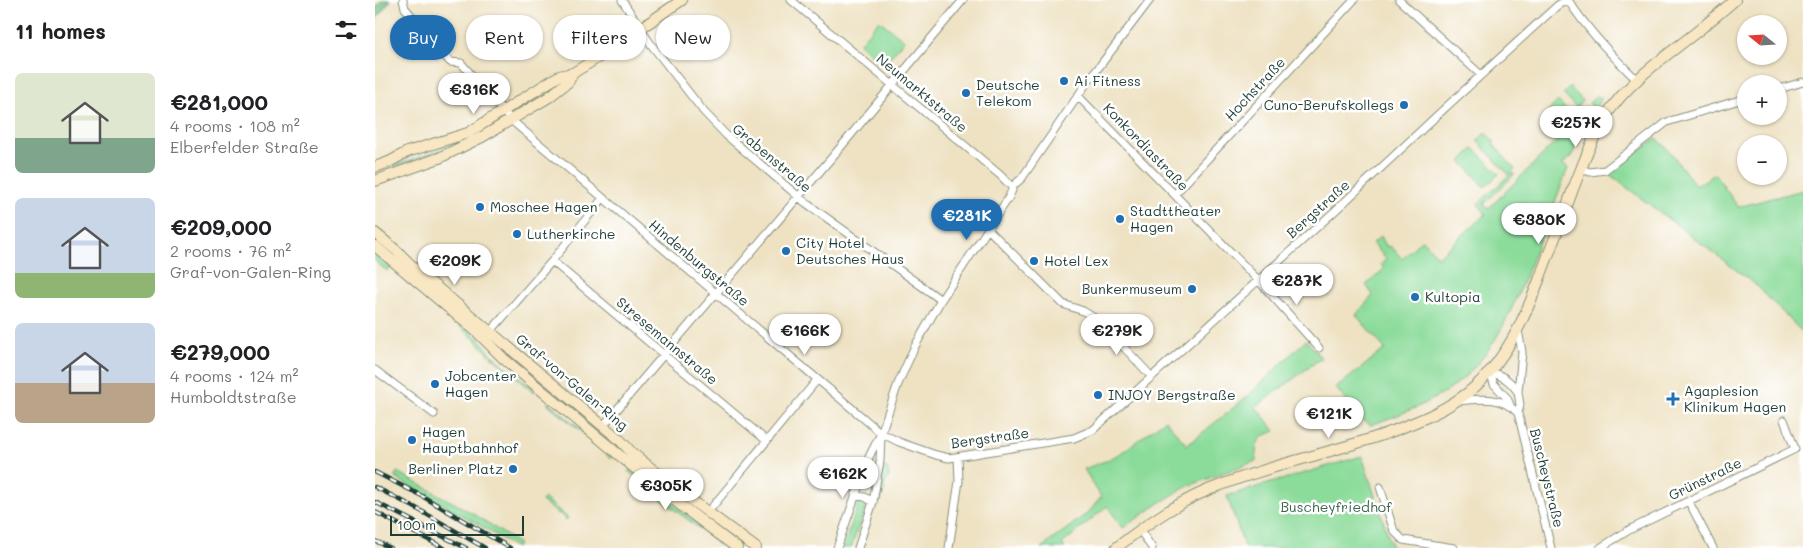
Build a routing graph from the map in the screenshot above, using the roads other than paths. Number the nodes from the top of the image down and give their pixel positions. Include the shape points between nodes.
1 (403, 0) edge
2 (622, 0) edge
3 (682, 0) edge
4 (791, 0) edge
5 (963, 0) edge
6 (1150, 0) edge
7 (1354, 0) edge
8 (1399, 0) edge
9 (1567, 0) edge
10 (1735, 0) edge
11 (631, 15) edge
12 (646, 25) edge
13 (646, 37) edge
14 (593, 60) edge
15 (573, 73) junction
16 (1481, 75) junction
17 (1636, 79) junction
18 (1803, 82) edge
19 (892, 84) junction
20 (1787, 87) edge
21 (1078, 96) junction
22 (1737, 101) edge
23 (502, 112) junction
24 (511, 120) junction
25 (375, 167) edge
26 (1581, 169) junction
27 (375, 181) edge
28 (1012, 187) junction
29 (1175, 194) junction
30 (798, 196) junction
31 (603, 198) junction
32 (987, 229) junction
33 (375, 233) edge
34 (375, 246) edge
35 (552, 261) junction
36 (1258, 280) junction
37 (716, 294) junction
38 (941, 300) junction
39 (1518, 330) junction
40 (490, 332) junction
41 (1319, 348) dead end
42 (664, 354) junction
43 (375, 370) edge
44 (1490, 372) junction
45 (1152, 377) junction
46 (817, 380) junction
47 (1518, 392) junction
48 (1455, 401) junction
49 (1510, 405) junction
50 (1518, 413) junction
51 (434, 414) dead end
52 (1784, 420) dead end
53 (603, 426) junction
54 (881, 433) junction
55 (767, 440) junction
56 (958, 458) junction
57 (1380, 487) dead end
58 (855, 496) junction
59 (873, 502) junction
60 (1689, 502) junction
61 (708, 512) junction
62 (1140, 530) junction
63 (737, 548) edge
64 (756, 548) edge
65 (837, 548) edge
66 (857, 548) edge
67 (949, 548) edge
68 (1116, 548) edge
69 (1152, 548) edge
70 (1454, 548) edge
71 (1551, 548) edge
72 (1600, 548) edge
73 (1713, 548) edge

1 - 23 street, Hindenburgstraße via 405,8 450,62 461,63
2 - 11 street, Grabenstraße
3 - 12 street
4 - 19 street, Neumarktstraße
5 - 19 street
6 - 21 street
7 - 29 street, Hochstraße
8 - 16 street
9 - 16 street, Bergstraße
9 - 17 street
10 - 17 street
13 - 30 street, Grabenstraße via 712,121
14 - 15 street
15 - 23 street via 559,76
15 - 24 street via 568,82 549,97
16 - 36 street, Bergstraße
17 - 26 street via 1605,118
18 - 20 street
19 - 28 street, Neumarktstraße
19 - 30 street
21 - 28 street via 1022,178
21 - 29 street, Konkordiastraße
22 - 26 street via 1667,122 1605,170 1590,172
23 - 24 street, Hindenburgstraße
23 - 25 street via 468,132 407,152
24 - 27 street via 461,148
24 - 31 street, Hindenburgstraße
26 - 39 street
28 - 32 street
29 - 36 street, Konkordiastraße
30 - 37 street
30 - 38 street, Grabenstraße
31 - 35 street
31 - 37 street, Hindenburgstraße
32 - 38 street
32 - 45 street via 1063,304 1098,320
33 - 40 street, Graf-von-Galen-Ring
34 - 63 street, Graf-von-Galen-Ring via 575,419
35 - 40 street
35 - 42 street, Stresemannstraße
36 - 41 street, Konkordiastraße
36 - 45 street, Bergstraße
37 - 42 street
37 - 46 street, Hindenburgstraße
38 - 54 street via 905,368
39 - 44 street
39 - 47 street, Buscheystraße via 1522,352
40 - 53 street, Graf-von-Galen-Ring
42 - 53 street
42 - 55 street, Stresemannstraße
43 - 51 street
44 - 47 street via 1501,375
44 - 48 street
44 - 49 street, Buscheystraße via 1494,384
45 - 56 street, Bergstraße via 1109,417 1083,435
46 - 54 street, Hindenburgstraße
46 - 55 street
47 - 50 street, Buscheystraße
48 - 49 street via 1489,399
48 - 62 street via 1398,429 1207,490
49 - 50 street, Buscheystraße
50 - 71 street, Buscheystraße
52 - 60 street, Grünstraße via 1795,449
53 - 61 street, Graf-von-Galen-Ring
54 - 56 street, Bergstraße via 936,455
54 - 58 street
54 - 59 street
55 - 61 street
56 - 67 street via 959,482
57 - 70 street via 1394,531 1403,540
58 - 59 street
58 - 65 street
59 - 66 street
60 - 72 street, Grünstraße via 1629,530
60 - 73 street
61 - 64 street, Graf-von-Galen-Ring
62 - 68 street
62 - 69 street

